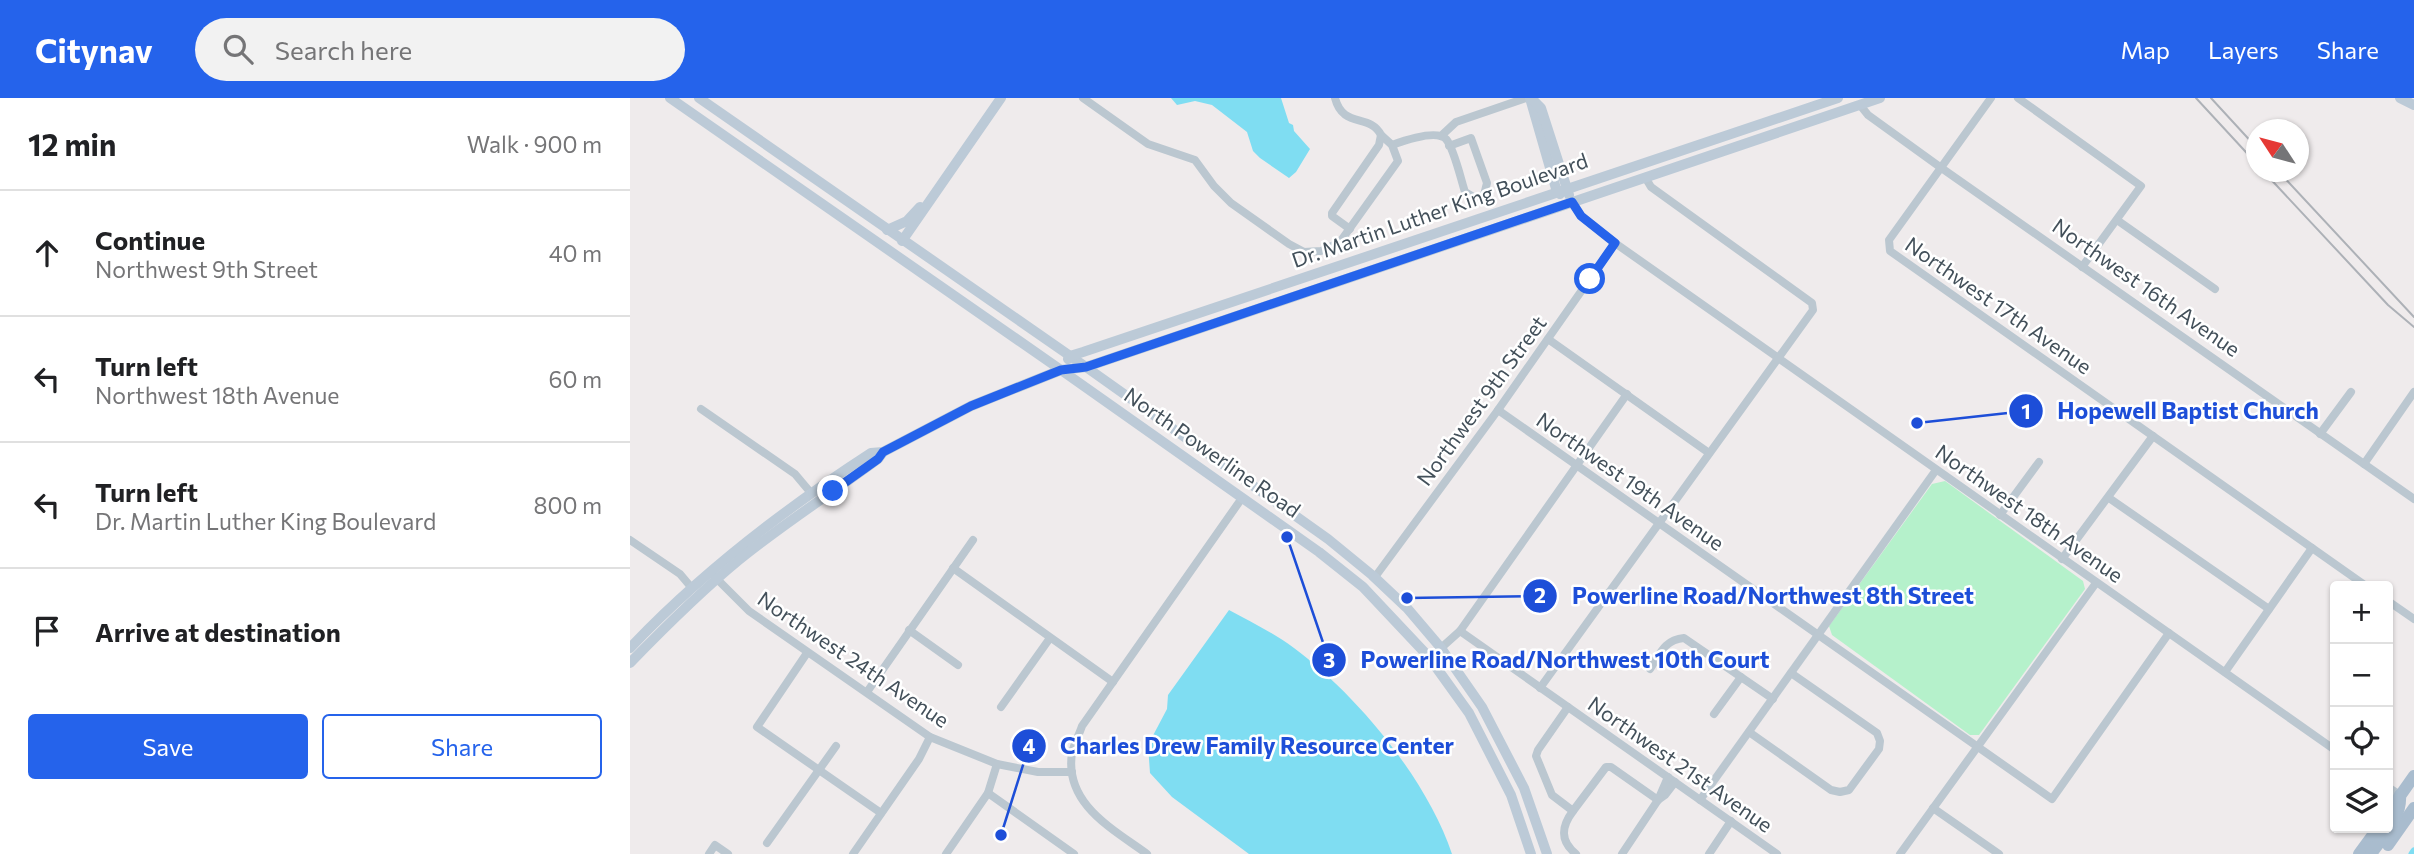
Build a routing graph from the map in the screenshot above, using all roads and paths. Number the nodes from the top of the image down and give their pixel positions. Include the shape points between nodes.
1 (670, 98) edge
2 (699, 98) edge
3 (1001, 98) edge
4 (1083, 98) edge
5 (1335, 98) edge
6 (1529, 98) edge
7 (1880, 98) edge
8 (1991, 98) edge
9 (2018, 98) edge
10 (2400, 98) edge
11 (1833, 99) edge
12 (1860, 101) edge
13 (2414, 105) edge
14 (1837, 113) junction
15 (1381, 135) junction
16 (1441, 136) junction
17 (1392, 145) junction
18 (1449, 146) junction
19 (1940, 167) junction
20 (1645, 177) junction
21 (1561, 190) junction
22 (933, 196) junction
23 (1572, 202) junction
24 (2116, 220) junction
25 (1350, 229) junction
26 (887, 230) junction
27 (863, 231) junction
28 (902, 241) junction
29 (1615, 243) junction
30 (897, 255) junction
31 (925, 256) junction
32 (2082, 267) junction
33 (2215, 289) dead end
34 (1548, 339) junction
35 (1070, 356) junction
36 (1777, 358) junction
37 (1086, 367) junction
38 (1061, 370) junction
39 (2351, 392) dead end
40 (2414, 392) edge
41 (1627, 394) junction
42 (701, 409) dead end
43 (1498, 410) junction
44 (2320, 434) junction
45 (2152, 436) junction
46 (883, 452) junction
47 (1709, 453) junction
48 (2039, 462) dead end
49 (2364, 464) junction
50 (1577, 467) junction
51 (1936, 470) junction
52 (811, 493) junction
53 (1242, 498) junction
54 (2109, 498) junction
55 (2414, 499) edge
56 (1280, 505) junction
57 (2000, 515) junction
58 (1657, 524) junction
59 (630, 540) edge
60 (973, 540) dead end
61 (2312, 548) junction
62 (2062, 559) junction
63 (953, 568) junction
64 (713, 575) junction
65 (1375, 577) junction
66 (2359, 581) edge
67 (2096, 583) junction
68 (691, 587) junction
69 (2393, 604) edge
70 (2269, 610) junction
71 (2414, 619) edge
72 (909, 630) junction
73 (1460, 631) junction
74 (2169, 633) junction
75 (1818, 635) junction
76 (655, 636) junction
77 (1050, 638) junction
78 (1415, 641) junction
79 (630, 648) edge
80 (1441, 648) junction
81 (807, 653) junction
82 (1428, 656) junction
83 (1451, 662) junction
84 (630, 663) edge
85 (958, 665) dead end
86 (1650, 669) dead end
87 (2225, 672) junction
88 (1791, 673) junction
89 (1741, 677) junction
90 (1113, 682) junction
91 (1540, 688) junction
92 (867, 692) junction
93 (1773, 699) junction
94 (1568, 707) junction
95 (1001, 708) dead end
96 (1714, 714) dead end
97 (1749, 732) junction
98 (930, 737) junction
99 (836, 746) dead end
100 (2330, 746) edge
101 (1977, 747) junction
102 (997, 764) junction
103 (819, 771) junction
104 (1072, 772) junction
105 (2414, 776) edge
106 (1671, 780) junction
107 (2414, 786) edge
108 (2393, 791) edge
109 (988, 793) junction
110 (1511, 795) junction
111 (2400, 796) junction
112 (1658, 800) junction
113 (1700, 800) junction
114 (2393, 806) edge
115 (1531, 807) junction
116 (1933, 808) junction
117 (2413, 810) edge
118 (1573, 811) junction
119 (881, 813) junction
120 (1518, 816) junction
121 (1731, 821) junction
122 (1538, 827) junction
123 (2374, 833) edge
124 (767, 844) dead end
125 (709, 854) edge
126 (728, 854) edge
127 (853, 854) edge
128 (946, 854) edge
129 (1074, 854) edge
130 (1147, 854) edge
131 (1531, 854) edge
132 (1547, 854) edge
133 (1576, 854) edge
134 (1622, 854) edge
135 (1709, 854) edge
136 (1777, 854) edge
137 (1900, 854) edge
138 (1998, 854) edge
139 (2359, 854) edge
140 (2371, 854) edge
141 (2382, 854) edge

1 - 27 main road, North Powerline Road
2 - 26 main road, North Powerline Road
3 - 22 main road
4 - 25 street via 1148,144 1195,160 1231,203 1304,252 1333,246
5 - 15 street via 1343,114 1372,124
6 - 16 street via 1457,122
6 - 21 main road via 1541,108
7 - 12 main road, Dr. Martin Luther King Boulevard
8 - 19 street
9 - 24 street via 2141,186
10 - 13 main road
11 - 14 main road
11 - 21 main road, Dr. Martin Luther King Boulevard
12 - 14 main road, Dr. Martin Luther King Boulevard
12 - 19 street, Northwest 16th Avenue via 1868,115
14 - 20 main road, Dr. Martin Luther King Boulevard
15 - 17 street
15 - 25 street via 1379,145 1332,212
16 - 17 street
16 - 18 street
17 - 25 street via 1398,161
18 - 18 street via 1471,138 1487,183 1484,195 1475,198 1465,192
19 - 32 street, Northwest 16th Avenue
19 - 45 street, Northwest 17th Avenue via 1889,240 1894,255
20 - 23 main road, Dr. Martin Luther King Boulevard
20 - 36 street via 1651,187 1812,303 1813,310
21 - 23 main road
21 - 35 main road, Dr. Martin Luther King Boulevard
22 - 26 main road via 907,221
22 - 28 main road
23 - 29 street, Northwest 18th Avenue via 1581,216
23 - 37 main road, Dr. Martin Luther King Boulevard
24 - 32 street
24 - 33 street
26 - 28 main road, North Powerline Road
27 - 28 main road
27 - 30 main road, North Powerline Road
28 - 31 main road, North Powerline Road
29 - 34 street, Northwest 9th Street
29 - 36 street, Northwest 18th Avenue
30 - 31 main road
30 - 38 main road, North Powerline Road
31 - 35 main road, North Powerline Road
32 - 44 street, Northwest 16th Avenue
34 - 41 street
34 - 43 street, Northwest 9th Street
35 - 37 main road, North Powerline Road
35 - 38 main road
36 - 47 street
36 - 51 street, Northwest 18th Avenue
37 - 38 main road, Dr. Martin Luther King Boulevard
37 - 56 main road, North Powerline Road
38 - 46 main road, Dr. Martin Luther King Boulevard via 971,406
38 - 53 main road, North Powerline Road
39 - 44 street
40 - 49 street
41 - 47 street
41 - 50 street
42 - 52 street via 795,474
43 - 50 street, Northwest 19th Avenue
43 - 65 street, Northwest 9th Street
44 - 49 street, Northwest 16th Avenue
45 - 54 street
45 - 61 street, Northwest 17th Avenue
46 - 52 main road, Dr. Martin Luther King Boulevard via 871,453
46 - 64 main road, Dr. Martin Luther King Boulevard
47 - 58 street
48 - 57 street
49 - 55 street, Northwest 16th Avenue
50 - 58 street, Northwest 19th Avenue
50 - 73 street
51 - 57 street, Northwest 18th Avenue
51 - 75 street
52 - 64 main road, Dr. Martin Luther King Boulevard
53 - 56 main road
53 - 78 main road, North Powerline Road via 1363,587
53 - 90 street
54 - 62 street
54 - 70 street
56 - 65 main road, North Powerline Road
57 - 62 street, Northwest 18th Avenue
58 - 75 street, Northwest 19th Avenue
58 - 91 street
59 - 68 street
60 - 63 street
61 - 66 street, Northwest 17th Avenue
61 - 70 street
62 - 67 street, Northwest 18th Avenue
63 - 72 street
63 - 77 street
64 - 68 main road, Dr. Martin Luther King Boulevard
64 - 76 main road, Dr. Martin Luther King Boulevard
64 - 81 street, Northwest 24th Avenue via 749,611
65 - 80 main road, North Powerline Road
67 - 74 street, Northwest 18th Avenue
67 - 101 street
68 - 76 main road via 684,601 658,626
68 - 79 main road, Dr. Martin Luther King Boulevard
69 - 71 street
70 - 87 street
72 - 85 street
72 - 92 street
73 - 80 street
73 - 91 street, Northwest 21st Avenue
74 - 87 street, Northwest 18th Avenue
74 - 101 street, Northwest 19th Avenue via 2052,799
75 - 88 street
75 - 101 street, Northwest 19th Avenue
76 - 84 main road, Dr. Martin Luther King Boulevard
77 - 90 street
77 - 95 street
78 - 80 main road via 1430,649
78 - 82 main road, North Powerline Road
80 - 83 main road, North Powerline Road
81 - 92 street, Northwest 24th Avenue
81 - 103 street via 757,727
82 - 83 main road
82 - 110 main road, North Powerline Road via 1469,713
83 - 115 main road, North Powerline Road via 1502,742
86 - 89 street via 1668,643 1684,638
87 - 100 street, Northwest 18th Avenue
88 - 93 street
88 - 97 street via 1877,733 1879,749 1849,790 1840,792
89 - 93 street
89 - 96 street
90 - 104 street via 1082,726 1072,752
91 - 94 street, Northwest 21st Avenue
92 - 98 street, Northwest 24th Avenue
93 - 97 street
94 - 106 street, Northwest 21st Avenue
94 - 118 street via 1536,756 1552,794
97 - 113 street
98 - 102 street, Northwest 24th Avenue
98 - 119 street
99 - 103 street
101 - 116 street
102 - 104 street, Northwest 24th Avenue via 1038,772
102 - 109 street
103 - 119 street
103 - 124 street
104 - 130 street via 1082,801
105 - 111 main road
106 - 112 street
106 - 113 street, Northwest 21st Avenue
107 - 117 main road via 2409,799
108 - 111 street
109 - 128 street
109 - 129 street
110 - 115 main road
110 - 120 main road, North Powerline Road
111 - 114 main road
111 - 140 main road via 2397,817
112 - 118 street via 1606,766
112 - 134 street
113 - 121 street, Northwest 21st Avenue
115 - 122 main road, North Powerline Road
116 - 137 street
116 - 138 street
117 - 141 main road
118 - 133 street via 1563,831 1567,846
119 - 127 street
120 - 122 main road
120 - 131 main road, North Powerline Road
121 - 135 street
121 - 136 street, Northwest 21st Avenue
122 - 132 main road, North Powerline Road
123 - 139 main road
125 - 126 street via 715,845

